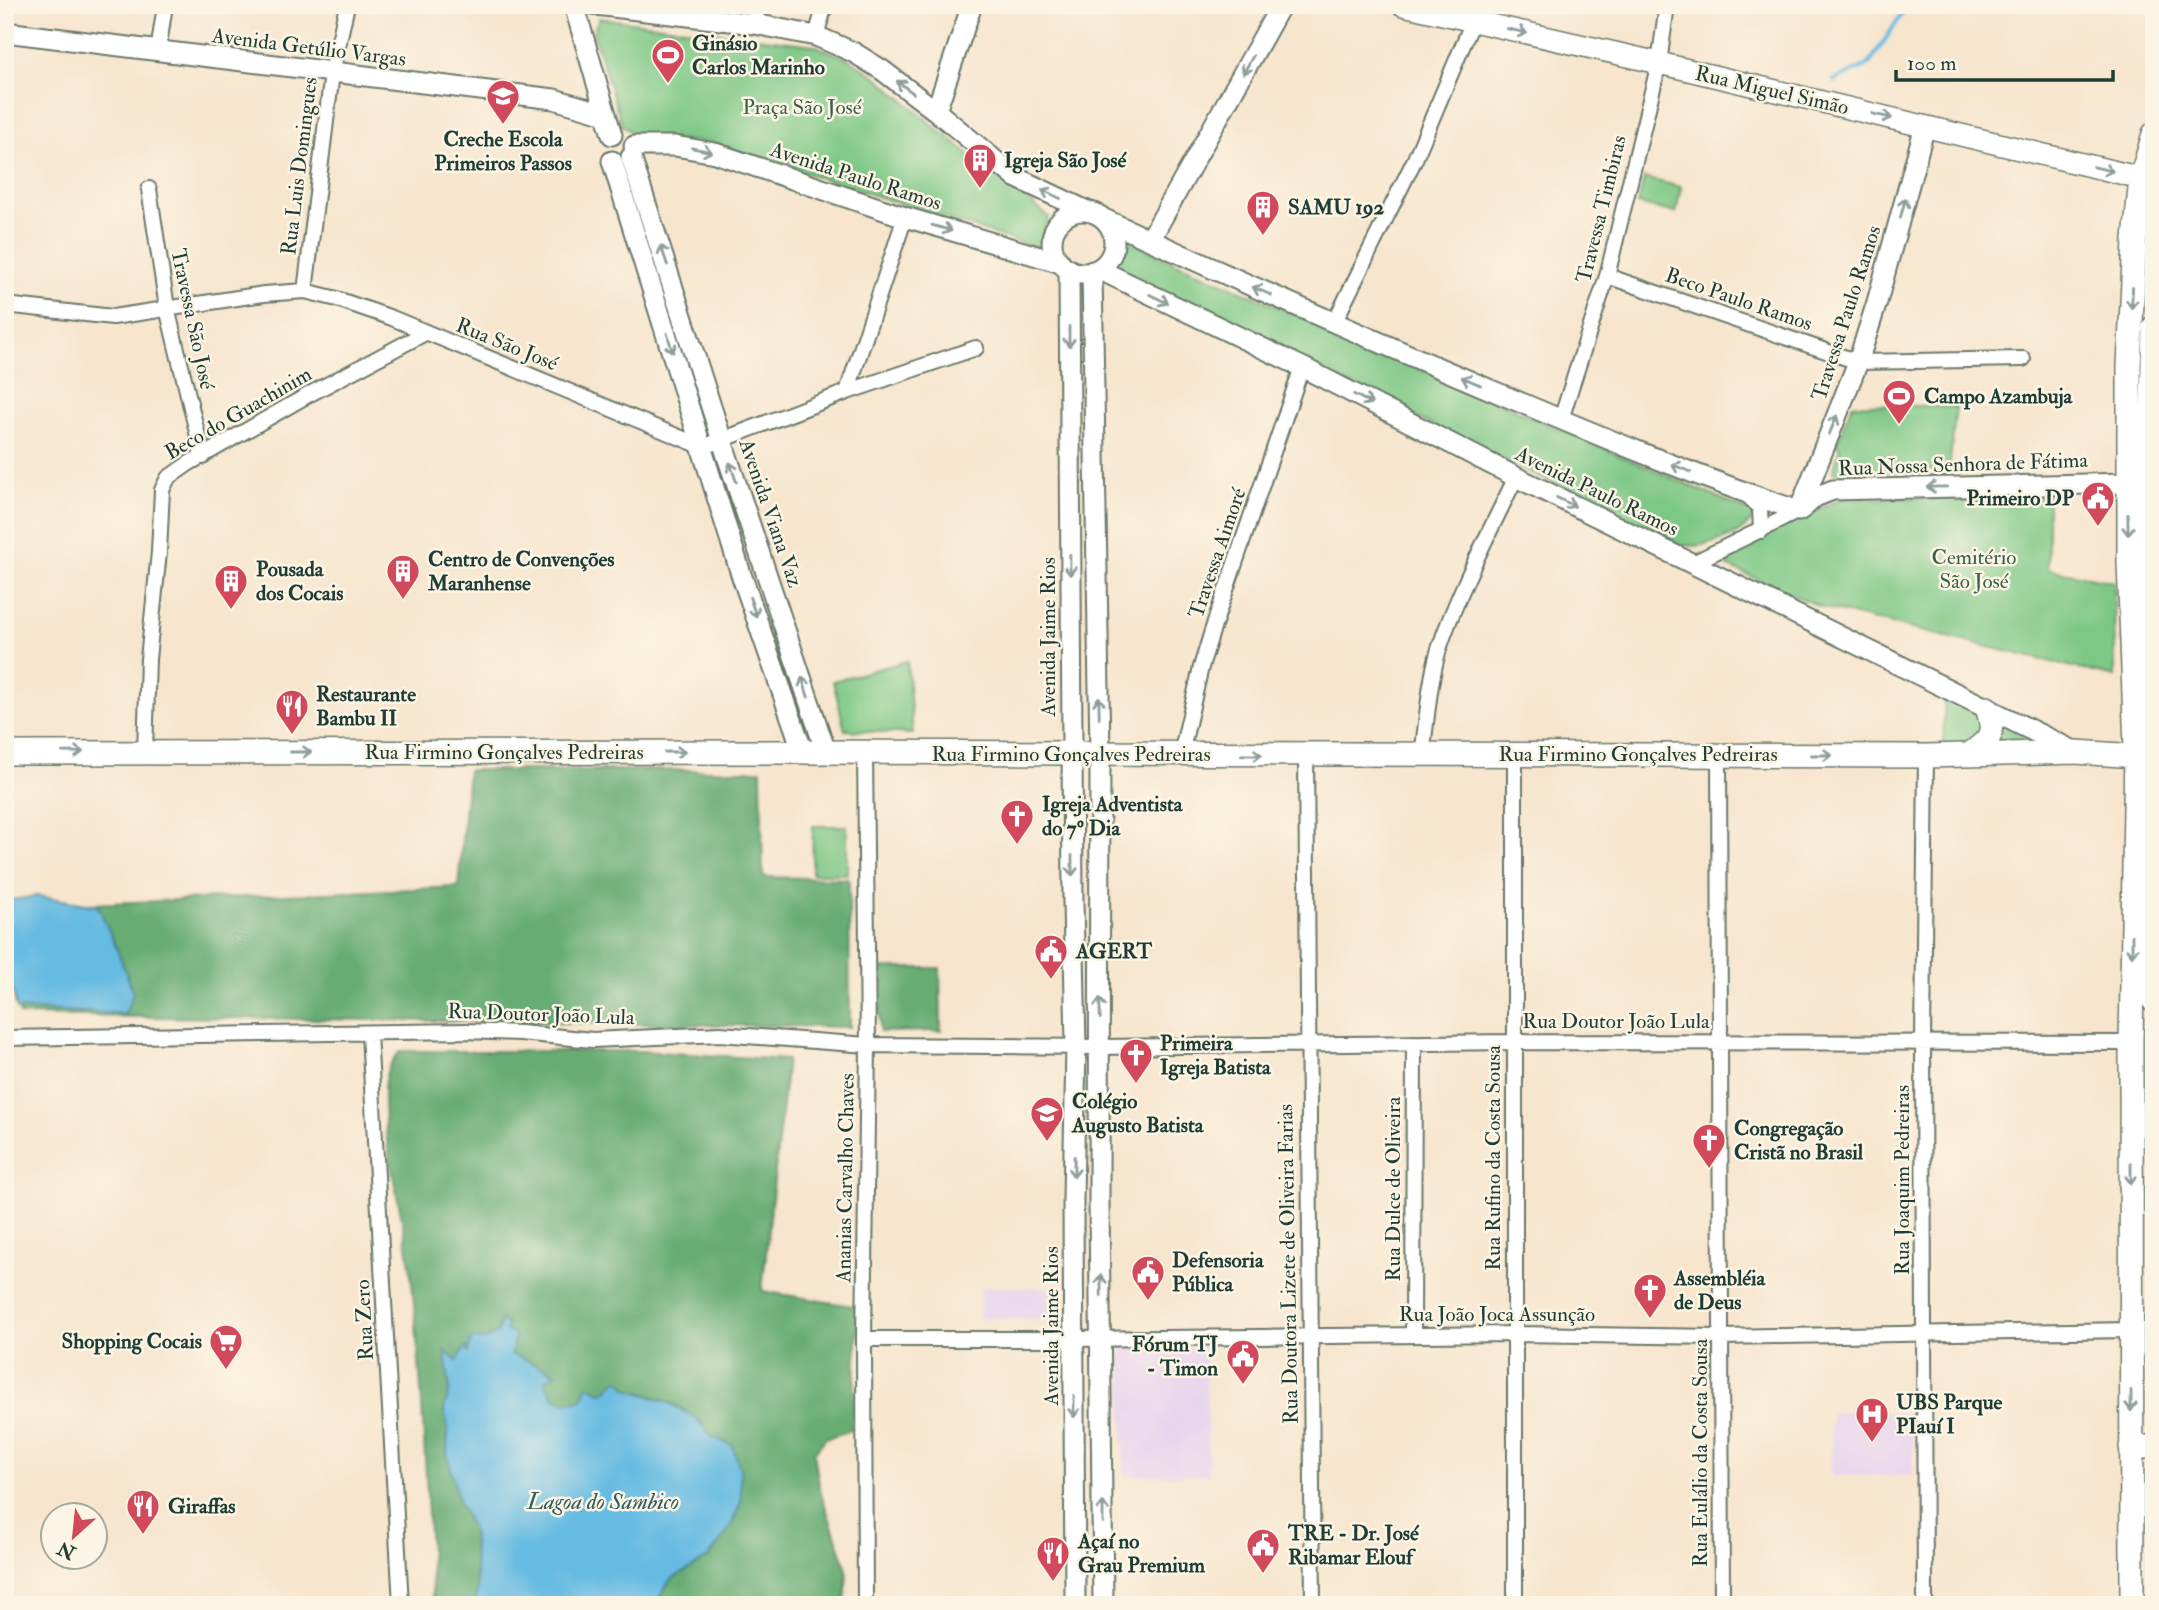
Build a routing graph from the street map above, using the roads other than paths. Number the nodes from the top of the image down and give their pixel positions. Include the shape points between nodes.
1 (164, 5) edge
2 (347, 5) edge
3 (574, 5) edge
4 (596, 5) edge
5 (825, 5) edge
6 (972, 5) edge
7 (1281, 5) edge
8 (1403, 5) edge
9 (1667, 5) edge
10 (686, 11) edge
11 (756, 15) edge
12 (1473, 21) junction
13 (5, 32) edge
14 (816, 36) junction
15 (158, 52) junction
16 (1659, 63) junction
17 (332, 73) junction
18 (936, 111) junction
19 (606, 114) junction
20 (1925, 126) junction
21 (2154, 134) edge
22 (612, 135) junction
23 (626, 155) junction
24 (2148, 175) edge
25 (149, 189) dead end
26 (1095, 215) junction
27 (905, 217) junction
28 (1150, 240) junction
29 (1065, 266) junction
30 (1095, 270) junction
31 (1607, 276) junction
32 (674, 287) junction
33 (305, 291) junction
34 (654, 293) junction
35 (5, 305) edge
36 (167, 308) junction
37 (1334, 323) junction
38 (2154, 327) edge
39 (425, 333) junction
40 (976, 348) dead end
41 (2024, 359) dead end
42 (1858, 362) junction
43 (1302, 367) junction
44 (2140, 367) junction
45 (847, 392) junction
46 (1561, 419) junction
47 (722, 440) junction
48 (1069, 440) junction
49 (1094, 440) junction
50 (703, 447) junction
51 (203, 457) junction
52 (1516, 477) junction
53 (2144, 484) edge
54 (1744, 493) junction
55 (1800, 511) junction
56 (1761, 531) junction
57 (1693, 563) junction
58 (2140, 563) junction
59 (765, 566) junction
60 (741, 575) junction
61 (1096, 598) junction
62 (1070, 599) junction
63 (1987, 708) junction
64 (2154, 727) edge
65 (145, 752) junction
66 (803, 752) junction
67 (826, 752) junction
68 (865, 752) junction
69 (2076, 752) junction
70 (5, 753) edge
71 (1072, 753) junction
72 (1100, 753) junction
73 (1515, 753) junction
74 (1181, 754) junction
75 (1970, 754) junction
76 (1306, 755) junction
77 (1422, 755) junction
78 (1719, 755) junction
79 (1926, 756) junction
80 (2136, 756) junction
81 (2154, 787) edge
82 (2143, 897) edge
83 (1073, 902) junction
84 (1098, 903) junction
85 (2154, 1001) edge
86 (369, 1033) junction
87 (5, 1038) edge
88 (1514, 1042) junction
89 (1721, 1042) junction
90 (1923, 1042) junction
91 (1414, 1043) junction
92 (2131, 1043) junction
93 (1307, 1044) junction
94 (869, 1045) junction
95 (1076, 1046) junction
96 (1100, 1047) junction
97 (1073, 1200) junction
98 (1099, 1200) junction
99 (2131, 1329) junction
100 (1924, 1333) junction
101 (1514, 1334) junction
102 (1309, 1335) junction
103 (1413, 1335) junction
104 (1720, 1337) junction
105 (1102, 1338) junction
106 (864, 1339) junction
107 (1074, 1339) junction
108 (2131, 1447) junction
109 (2154, 1447) edge
110 (401, 1605) edge
111 (865, 1605) edge
112 (1075, 1605) edge
113 (1103, 1605) edge
114 (1313, 1605) edge
115 (1515, 1605) edge
116 (1721, 1605) edge
117 (1925, 1605) edge
118 (2132, 1605) edge

1 - 15 street
2 - 17 street, Rua Luis Domingues
3 - 19 street
4 - 10 street
5 - 14 street
6 - 18 street
7 -> 28 street
8 - 12 main road, Rua Miguel Simão
9 - 16 street, Travessa Timbiras
10 - 11 street
11 - 14 street
12 -> 16 main road, Rua Miguel Simão
12 - 37 street via 1415,159
13 - 15 street, Avenida Getúlio Vargas
18 -> 14 street via 882,69
15 - 17 street, Avenida Getúlio Vargas
16 -> 20 main road, Rua Miguel Simão
16 - 31 street, Travessa Timbiras
17 - 19 street, Avenida Getúlio Vargas via 554,99
17 - 33 street, Rua Luis Domingues
26 -> 18 street via 1015,177
19 - 22 street
20 -> 24 main road, Rua Miguel Simão
42 -> 20 street, Travessa Paulo Ramos
21 - 24 main road
22 - 23 street via 626,134
22 - 23 street via 604,146 605,155
23 -> 27 street, Avenida Paulo Ramos via 676,146 715,153
32 -> 23 street, Avenida Viana Vaz
23 - 34 street, Avenida Viana Vaz
24 -> 44 main road via 2135,239
25 - 36 street, Travessa São José
26 - 28 street
26 - 29 street via 1067,216 1056,228 1053,246
26 - 30 street via 1112,231 1114,246 1109,259
27 -> 29 street, Avenida Paulo Ramos
27 - 45 street
37 -> 28 street
29 - 30 street via 1077,272
29 -> 48 street, Avenida Jaime Rios
30 -> 43 street, Avenida Paulo Ramos
30 - 49 street
31 - 42 street, Beco Paulo Ramos
31 - 46 street, Travessa Timbiras
32 - 34 street
32 - 47 street, Avenida Viana Vaz
33 - 36 street, Rua São José
33 - 39 street, Rua São José via 350,303
34 -> 50 street, Avenida Viana Vaz
35 - 36 street, Rua São José via 98,317
36 - 51 street, Travessa São José
46 -> 37 street
38 - 44 main road
39 - 50 street, Rua São José
39 - 51 street, Beco do Guachinim
40 - 45 street
41 - 42 street, Beco Paulo Ramos
55 -> 42 street, Travessa Paulo Ramos
43 -> 52 street, Avenida Paulo Ramos
43 - 74 street, Travessa Aimoré via 1211,635
44 - 53 main road
45 - 47 street
54 -> 46 street
47 - 50 street
59 -> 47 street, Avenida Viana Vaz
48 - 49 street
48 -> 62 street, Avenida Jaime Rios
49 - 61 street
50 - 60 street, Avenida Viana Vaz
51 - 65 street, Beco do Guachinim via 168,478 162,490
52 -> 57 street, Avenida Paulo Ramos
52 - 77 street via 1440,647
53 -> 55 street, Rua Nossa Senhora de Fátima via 1833,490 1815,497
53 - 58 main road
54 - 55 street
54 - 56 street via 1760,508
55 - 56 street, Rua Nossa Senhora de Fátima
56 - 57 street, Rua Nossa Senhora de Fátima
57 - 63 street, Avenida Paulo Ramos
58 - 64 main road
58 - 80 main road
59 - 60 street
67 -> 59 street, Avenida Viana Vaz
60 -> 66 street, Avenida Viana Vaz
61 - 62 street
72 -> 61 street
62 - 71 street, Avenida Jaime Rios
63 - 69 street, Avenida Paulo Ramos
63 - 75 main road via 1993,727 1990,736
65 -> 66 main road, Rua Firmino Gonçalves Pedreiras
70 -> 65 main road, Rua Firmino Gonçalves Pedreiras
66 - 67 main road, Rua Firmino Gonçalves Pedreiras
67 - 68 main road, Rua Firmino Gonçalves Pedreiras
68 - 71 main road, Rua Firmino Gonçalves Pedreiras
68 - 94 street, Ananias Carvalho Chaves
69 - 75 main road, Rua Firmino Gonçalves Pedreiras
69 - 80 main road, Rua Firmino Gonçalves Pedreiras
71 - 72 main road, Rua Firmino Gonçalves Pedreiras
71 -> 83 street, Avenida Jaime Rios
72 - 74 main road, Rua Firmino Gonçalves Pedreiras
72 - 84 street
73 - 77 main road, Rua Firmino Gonçalves Pedreiras
73 - 78 main road, Rua Firmino Gonçalves Pedreiras
73 - 88 street, Rua Rufino da Costa Sousa
74 -> 76 main road, Rua Firmino Gonçalves Pedreiras
75 - 79 main road, Rua Firmino Gonçalves Pedreiras
76 - 77 main road, Rua Firmino Gonçalves Pedreiras
76 - 93 street, Rua Doutora Lizete de Oliveira Farias
78 -> 79 main road, Rua Firmino Gonçalves Pedreiras
78 - 89 street, Rua Eulálio da Costa Sousa
79 - 90 street, Rua Joaquim Pedreiras
80 - 82 main road
81 - 82 main road
82 - 85 main road
82 -> 92 main road
83 - 84 street
83 - 95 street, Avenida Jaime Rios
96 -> 84 street
86 - 87 street, Rua Doutor João Lula
86 - 94 street, Rua Doutor João Lula via 520,1033 593,1040 720,1034
86 - 110 street, Rua Zero
88 - 89 street, Rua Doutor João Lula
88 - 91 street, Rua Doutor João Lula
88 - 101 street, Rua Rufino da Costa Sousa
89 - 90 street, Rua Doutor João Lula
89 - 104 street, Rua Eulálio da Costa Sousa
90 - 92 street, Rua Doutor João Lula
90 - 100 street, Rua Joaquim Pedreiras
91 - 93 street, Rua Doutor João Lula
91 - 103 street, Rua Dulce de Oliveira
92 -> 99 main road
93 - 96 street, Rua Doutor João Lula
93 - 102 street, Rua Doutora Lizete de Oliveira Farias
94 - 95 street, Rua Doutor João Lula
94 - 106 street, Ananias Carvalho Chaves
95 - 96 street
95 -> 97 street, Avenida Jaime Rios
96 - 98 street
97 - 98 street
97 - 107 street, Avenida Jaime Rios
105 -> 98 street
99 - 100 street, Rua João Joca Assunção
99 -> 108 main road
100 - 104 street, Rua João Joca Assunção
100 - 117 street, Rua Joaquim Pedreiras
101 - 103 street, Rua João Joca Assunção
101 - 104 street, Rua João Joca Assunção
101 - 115 street, Rua Rufino da Costa Sousa
102 - 103 street, Rua João Joca Assunção
102 - 105 street, Rua João Joca Assunção
102 - 114 street, Rua Doutora Lizete de Oliveira Farias
104 - 116 street, Rua Eulálio da Costa Sousa
105 - 107 street, Rua João Joca Assunção
113 -> 105 street
106 - 107 street, Rua João Joca Assunção
106 - 111 street, Ananias Carvalho Chaves
107 -> 112 street, Avenida Jaime Rios
108 - 109 main road
108 - 118 main road

